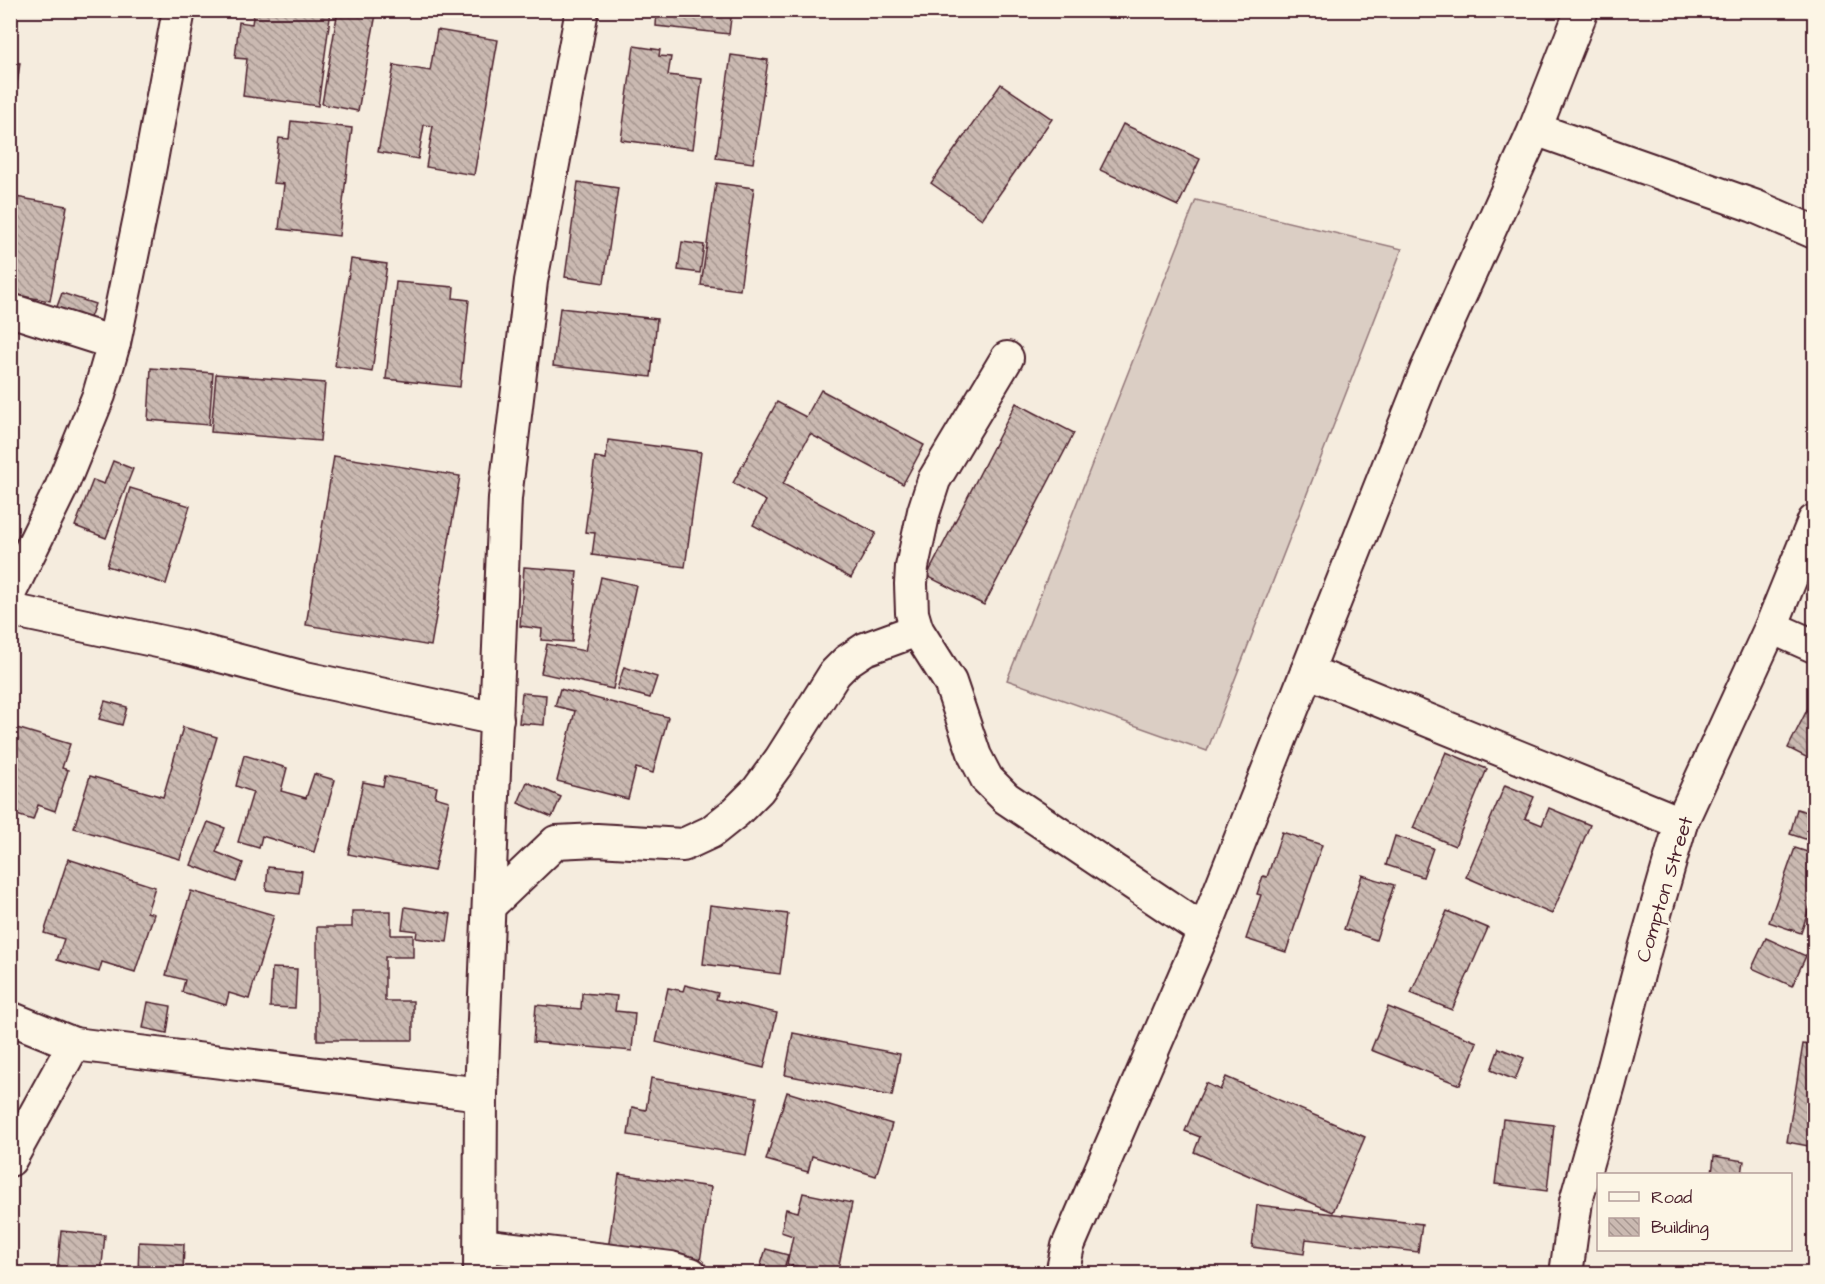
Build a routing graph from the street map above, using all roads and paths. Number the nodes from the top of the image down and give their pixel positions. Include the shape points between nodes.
1 (180, 10) edge
2 (582, 10) edge
3 (1582, 10) edge
4 (1535, 129) junction
5 (1815, 232) edge
6 (10, 310) edge
7 (114, 343) junction
8 (1007, 358) dead end
9 (1815, 522) edge
10 (10, 592) edge
11 (10, 610) edge
12 (1771, 627) junction
13 (917, 630) junction
14 (1815, 646) edge
15 (1307, 671) junction
16 (497, 719) junction
17 (1681, 823) junction
18 (489, 906) junction
19 (1204, 931) junction
20 (10, 1018) edge
21 (75, 1044) junction
22 (481, 1094) junction
23 (10, 1160) edge
24 (481, 1259) edge
25 (691, 1274) edge
26 (1062, 1274) edge
27 (1566, 1274) edge

1 - 7 street
2 - 16 street via 531,281 505,498
3 - 4 street
4 - 5 street via 1754,206
4 - 15 street via 1426,369
6 - 7 street
7 - 10 street via 99,396 65,478
8 - 13 street via 934,480 911,576
9 - 12 street, Compton Street
11 - 16 street
12 - 14 street
12 - 17 street, Compton Street
13 - 18 street via 865,649 847,661 835,673 758,790 711,832 683,845 556,842
13 - 19 street via 950,682 975,756 987,779 1006,798
15 - 17 street
15 - 19 street
16 - 18 street
17 - 27 street, Compton Street via 1576,1201
18 - 22 street
19 - 26 street via 1068,1246
20 - 21 street
21 - 22 street
21 - 23 street
22 - 24 street
24 - 25 street via 671,1268

